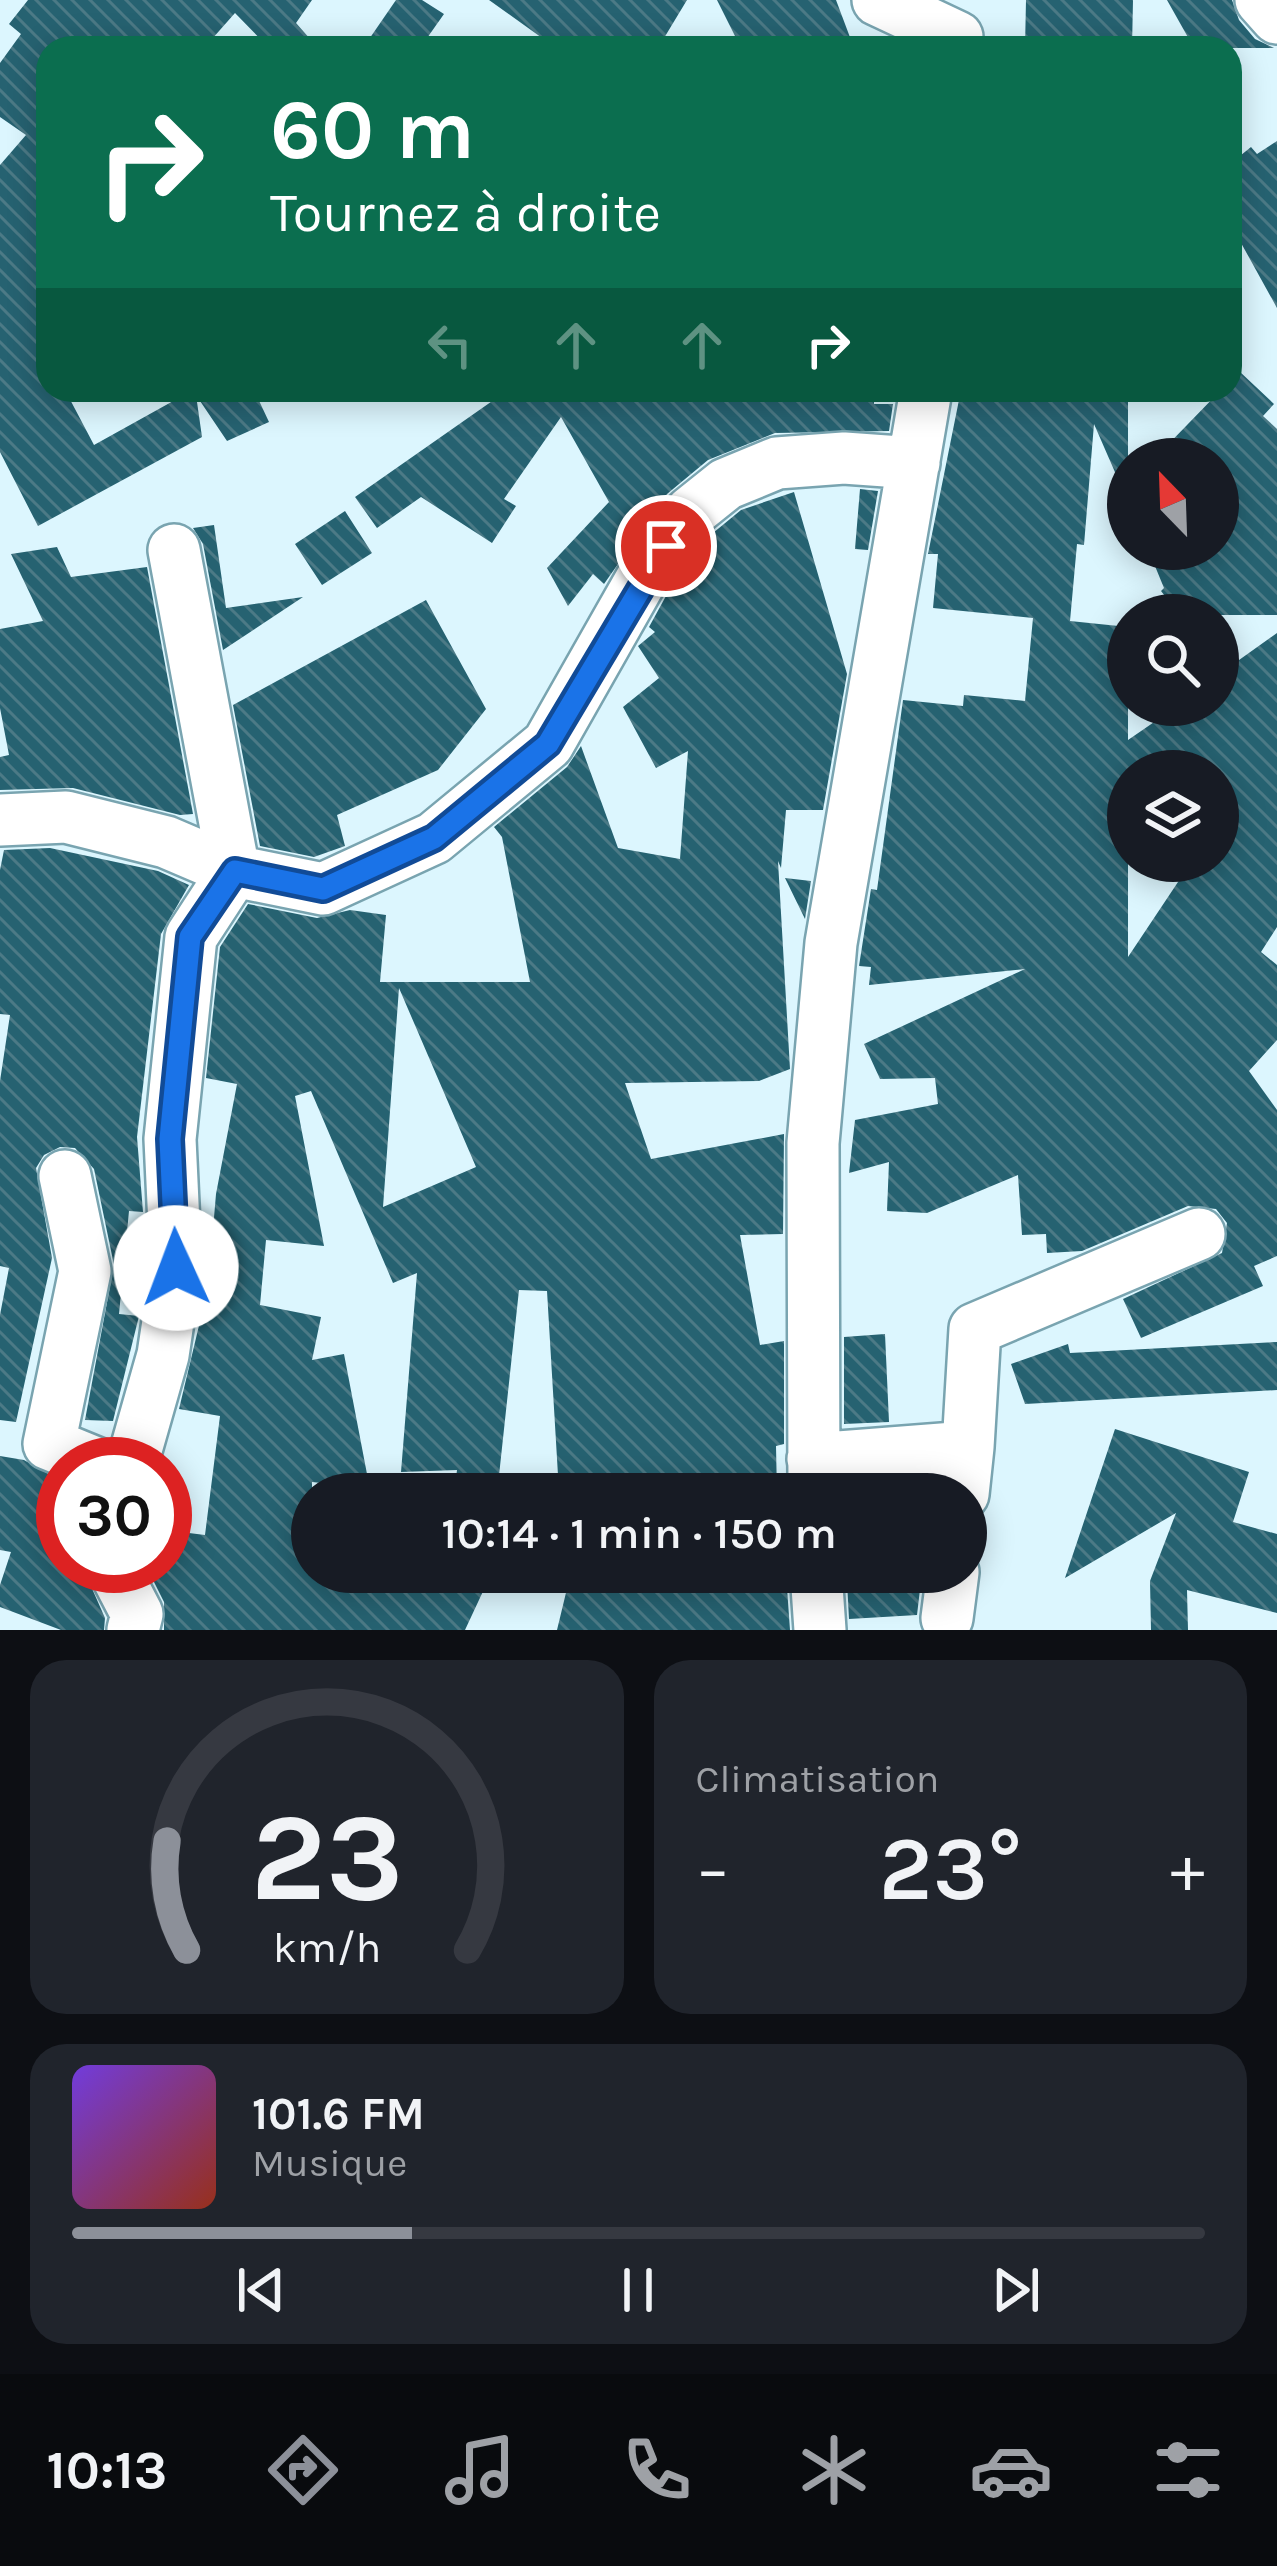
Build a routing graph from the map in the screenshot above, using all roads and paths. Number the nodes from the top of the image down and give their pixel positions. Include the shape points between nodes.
1 (878, 0) edge
2 (1262, 0) edge
3 (1277, 18) edge
4 (959, 28) edge
5 (924, 402) edge
6 (914, 463) junction
7 (174, 550) dead end
8 (0, 820) edge
9 (235, 871) junction
10 (65, 1176) dead end
11 (1199, 1234) dead end
12 (50, 1437) edge
13 (140, 1437) edge
14 (966, 1471) edge
15 (814, 1473) edge
16 (905, 1473) edge
17 (126, 1593) edge
18 (817, 1593) edge
19 (134, 1630) edge
20 (820, 1630) edge

1 - 4 street
2 - 3 street
5 - 6 street
6 - 9 street via 777,464 726,484 691,512 641,580 548,744 434,838 323,889
6 - 15 street via 831,943 813,1143
7 - 9 street
8 - 9 street via 66,817 166,842
9 - 13 street via 190,937 170,1139 176,1268
10 - 12 street via 85,1271
11 - 14 street via 975,1329
14 - 16 street
17 - 19 street via 137,1614
18 - 20 street

